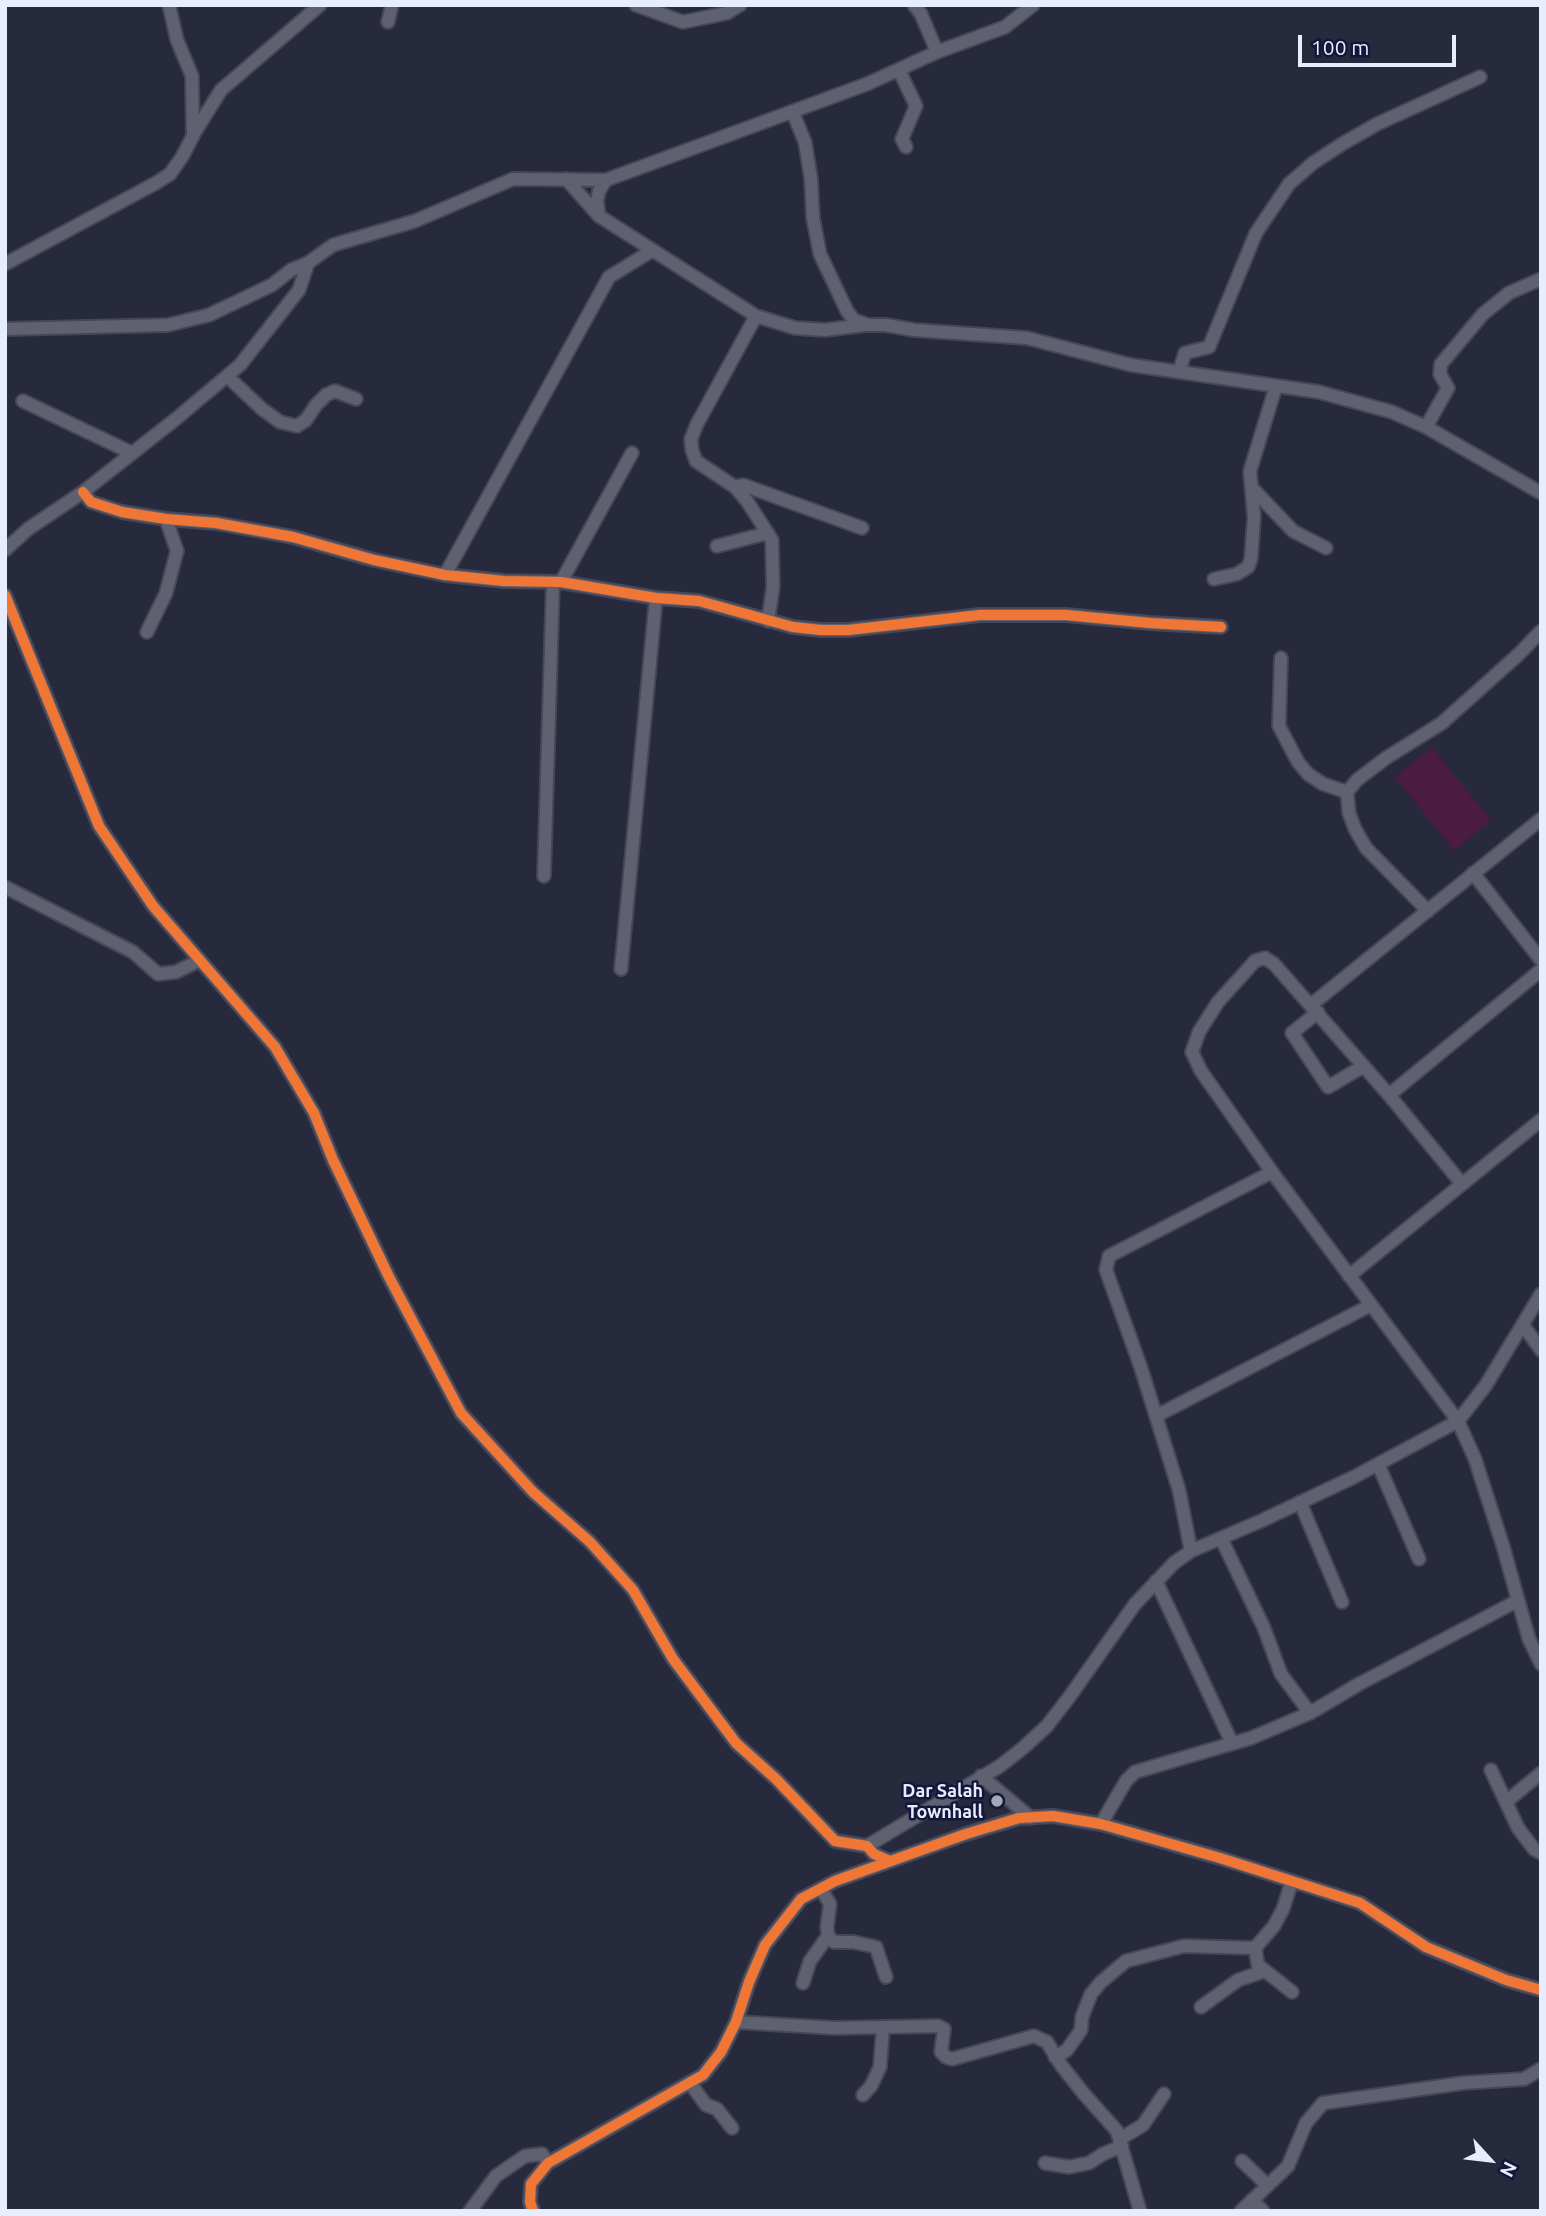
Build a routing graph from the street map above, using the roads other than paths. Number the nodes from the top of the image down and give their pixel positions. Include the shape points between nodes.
1 (169, 5) edge
2 (320, 5) edge
3 (392, 5) edge
4 (636, 5) edge
5 (740, 5) edge
6 (914, 5) edge
7 (1033, 5) edge
8 (388, 22) dead end
9 (937, 52) junction
10 (899, 70) junction
11 (1480, 77) dead end
12 (793, 113) junction
13 (193, 136) junction
14 (906, 147) dead end
15 (566, 179) junction
16 (607, 180) junction
17 (599, 216) junction
18 (653, 250) junction
19 (308, 263) junction
20 (5, 264) edge
21 (1541, 279) edge
22 (756, 316) junction
23 (868, 325) junction
24 (5, 329) edge
25 (1179, 372) junction
26 (227, 376) junction
27 (1276, 386) junction
28 (356, 399) dead end
29 (23, 401) dead end
30 (1426, 427) junction
31 (132, 453) junction
32 (632, 453) dead end
33 (735, 487) junction
34 (1252, 488) junction
35 (83, 492) junction
36 (1541, 493) edge
37 (166, 519) junction
38 (862, 528) dead end
39 (768, 533) junction
40 (717, 546) dead end
41 (1326, 548) dead end
42 (5, 550) edge
43 (444, 576) junction
44 (1214, 579) dead end
45 (557, 582) junction
46 (5, 595) edge
47 (656, 598) junction
48 (768, 621) junction
49 (1221, 627) dead end
50 (1541, 631) edge
51 (148, 632) dead end
52 (1281, 658) dead end
53 (1348, 792) junction
54 (1541, 819) edge
55 (1473, 873) junction
56 (544, 876) dead end
57 (5, 887) edge
58 (1428, 911) junction
59 (200, 960) junction
60 (1541, 960) edge
61 (621, 969) dead end
62 (1541, 970) edge
63 (1315, 1009) junction
64 (1364, 1066) junction
65 (1388, 1095) junction
66 (1541, 1120) edge
67 (1272, 1172) junction
68 (1462, 1184) junction
69 (1349, 1276) junction
70 (1541, 1294) edge
71 (1371, 1305) junction
72 (1523, 1325) junction
73 (1541, 1350) edge
74 (1156, 1416) junction
75 (1458, 1421) junction
76 (1378, 1464) junction
77 (1300, 1503) junction
78 (1221, 1538) junction
79 (1191, 1551) junction
80 (1419, 1559) dead end
81 (1156, 1581) junction
82 (1517, 1601) junction
83 (1342, 1602) dead end
84 (1541, 1664) edge
85 (1310, 1713) junction
86 (1232, 1743) junction
87 (1491, 1770) dead end
88 (1541, 1773) edge
89 (981, 1776) junction
90 (1506, 1802) junction
91 (1031, 1818) junction
92 (1101, 1824) junction
93 (867, 1846) junction
94 (1541, 1853) edge
95 (890, 1861) junction
96 (1292, 1881) junction
97 (821, 1889) junction
98 (828, 1937) junction
99 (1255, 1948) junction
100 (1265, 1971) junction
101 (886, 1977) dead end
102 (803, 1983) dead end
103 (1541, 1990) edge
104 (1292, 1992) dead end
105 (1201, 2007) dead end
106 (736, 2022) junction
107 (883, 2027) junction
108 (1055, 2056) junction
109 (1541, 2069) edge
110 (690, 2083) junction
111 (1164, 2094) dead end
112 (863, 2095) dead end
113 (732, 2128) dead end
114 (1121, 2143) junction
115 (1242, 2161) dead end
116 (548, 2162) junction
117 (1045, 2163) dead end
118 (1267, 2185) junction
119 (1252, 2200) junction
120 (470, 2211) edge
121 (533, 2211) edge
122 (1140, 2211) edge
123 (1241, 2211) edge
124 (1263, 2211) edge

1 - 13 street via 192,76
2 - 13 street via 221,90
3 - 8 street
4 - 5 street via 684,22 727,13
6 - 9 street
7 - 9 street via 1005,26
9 - 10 street
10 - 12 street
10 - 14 street via 916,106 902,139
11 - 25 street via 1377,124 1312,163 1289,184 1256,233 1209,347 1185,353
12 - 16 street
12 - 23 street via 805,142 820,254 847,311 854,320
13 - 20 street via 170,174
15 - 16 street
15 - 17 street
15 - 19 street via 513,179 415,221 333,245
16 - 17 street via 599,191
17 - 18 street
18 - 22 street
18 - 43 street via 609,277
19 - 24 street via 253,296 209,315 168,325
19 - 26 street via 299,290
21 - 30 street via 1509,293 1483,314 1441,364 1440,374 1448,388
22 - 23 street via 795,328
22 - 33 street via 691,439 696,461
23 - 25 street via 1027,338 1107,360
25 - 27 street
26 - 28 street via 280,422 297,426 335,391
26 - 31 street
27 - 30 street via 1319,392 1392,412
27 - 34 street via 1250,471
29 - 31 street
30 - 36 street
31 - 35 street
32 - 45 street
33 - 38 street via 743,485
33 - 39 street
34 - 41 street via 1293,531
34 - 44 street via 1254,530 1248,567
35 - 37 street via 92,502 122,512
35 - 42 street
37 - 43 street via 293,537
37 - 51 street via 177,551 166,593
39 - 40 street
39 - 48 street via 773,587
43 - 45 street
45 - 47 street
45 - 56 street
46 - 59 street via 99,826 153,906
47 - 48 street via 699,601
47 - 61 street
48 - 49 street via 835,630 980,615 1066,615
50 - 53 street via 1442,723 1386,758
52 - 53 street via 1279,726 1308,774
53 - 58 street via 1349,813 1366,848
54 - 55 street
55 - 58 street
55 - 60 street
57 - 59 street via 133,952 158,974 176,972
58 - 63 street
59 - 93 street via 275,1047 314,1113 389,1276 461,1413 633,1590 673,1659 736,1743 835,1841
62 - 65 street
63 - 64 street
63 - 64 street via 1292,1033 1328,1087
63 - 67 street via 1274,964 1265,958 1255,961 1218,1002 1192,1052
64 - 65 street
65 - 68 street
66 - 68 street
67 - 69 street
67 - 74 street via 1109,1256 1106,1270
68 - 69 street
69 - 71 street
70 - 72 street
71 - 74 street
71 - 75 street
72 - 73 street
72 - 75 street
74 - 79 street via 1179,1490
75 - 76 street
75 - 82 street via 1475,1459
76 - 77 street
76 - 80 street
77 - 78 street
77 - 83 street
78 - 79 street
78 - 85 street via 1281,1674
79 - 81 street
81 - 86 street
81 - 89 street via 1046,1726
82 - 84 street
82 - 85 street
85 - 86 street
86 - 92 street via 1135,1772
87 - 90 street
88 - 90 street
89 - 91 street
89 - 93 street
90 - 94 street via 1518,1828
91 - 92 street via 1053,1816
91 - 95 street via 1019,1818
92 - 96 street
93 - 95 street
95 - 97 street
96 - 99 street via 1274,1926
96 - 103 street via 1360,1903 1426,1947
97 - 98 street via 830,1904
97 - 106 street via 801,1899 765,1945
98 - 101 street via 834,1942 876,1947
98 - 102 street via 810,1961
99 - 100 street via 1258,1965
99 - 108 street via 1184,1946 1126,1961 1091,1994 1081,2030 1067,2050
100 - 104 street
100 - 105 street via 1238,1980
106 - 107 street
106 - 110 street via 704,2075
107 - 108 street via 938,2026 944,2029 941,2052 952,2059 1034,2036 1047,2042
107 - 112 street via 880,2067
108 - 114 street via 1117,2131
109 - 118 street via 1524,2079 1463,2082 1323,2103 1306,2123 1288,2166
110 - 113 street
110 - 116 street
111 - 114 street via 1143,2125
114 - 117 street via 1089,2163 1069,2167
114 - 122 street
115 - 118 street
116 - 120 street via 542,2154 525,2156 496,2176
116 - 121 street via 531,2184
118 - 119 street
119 - 123 street
119 - 124 street

